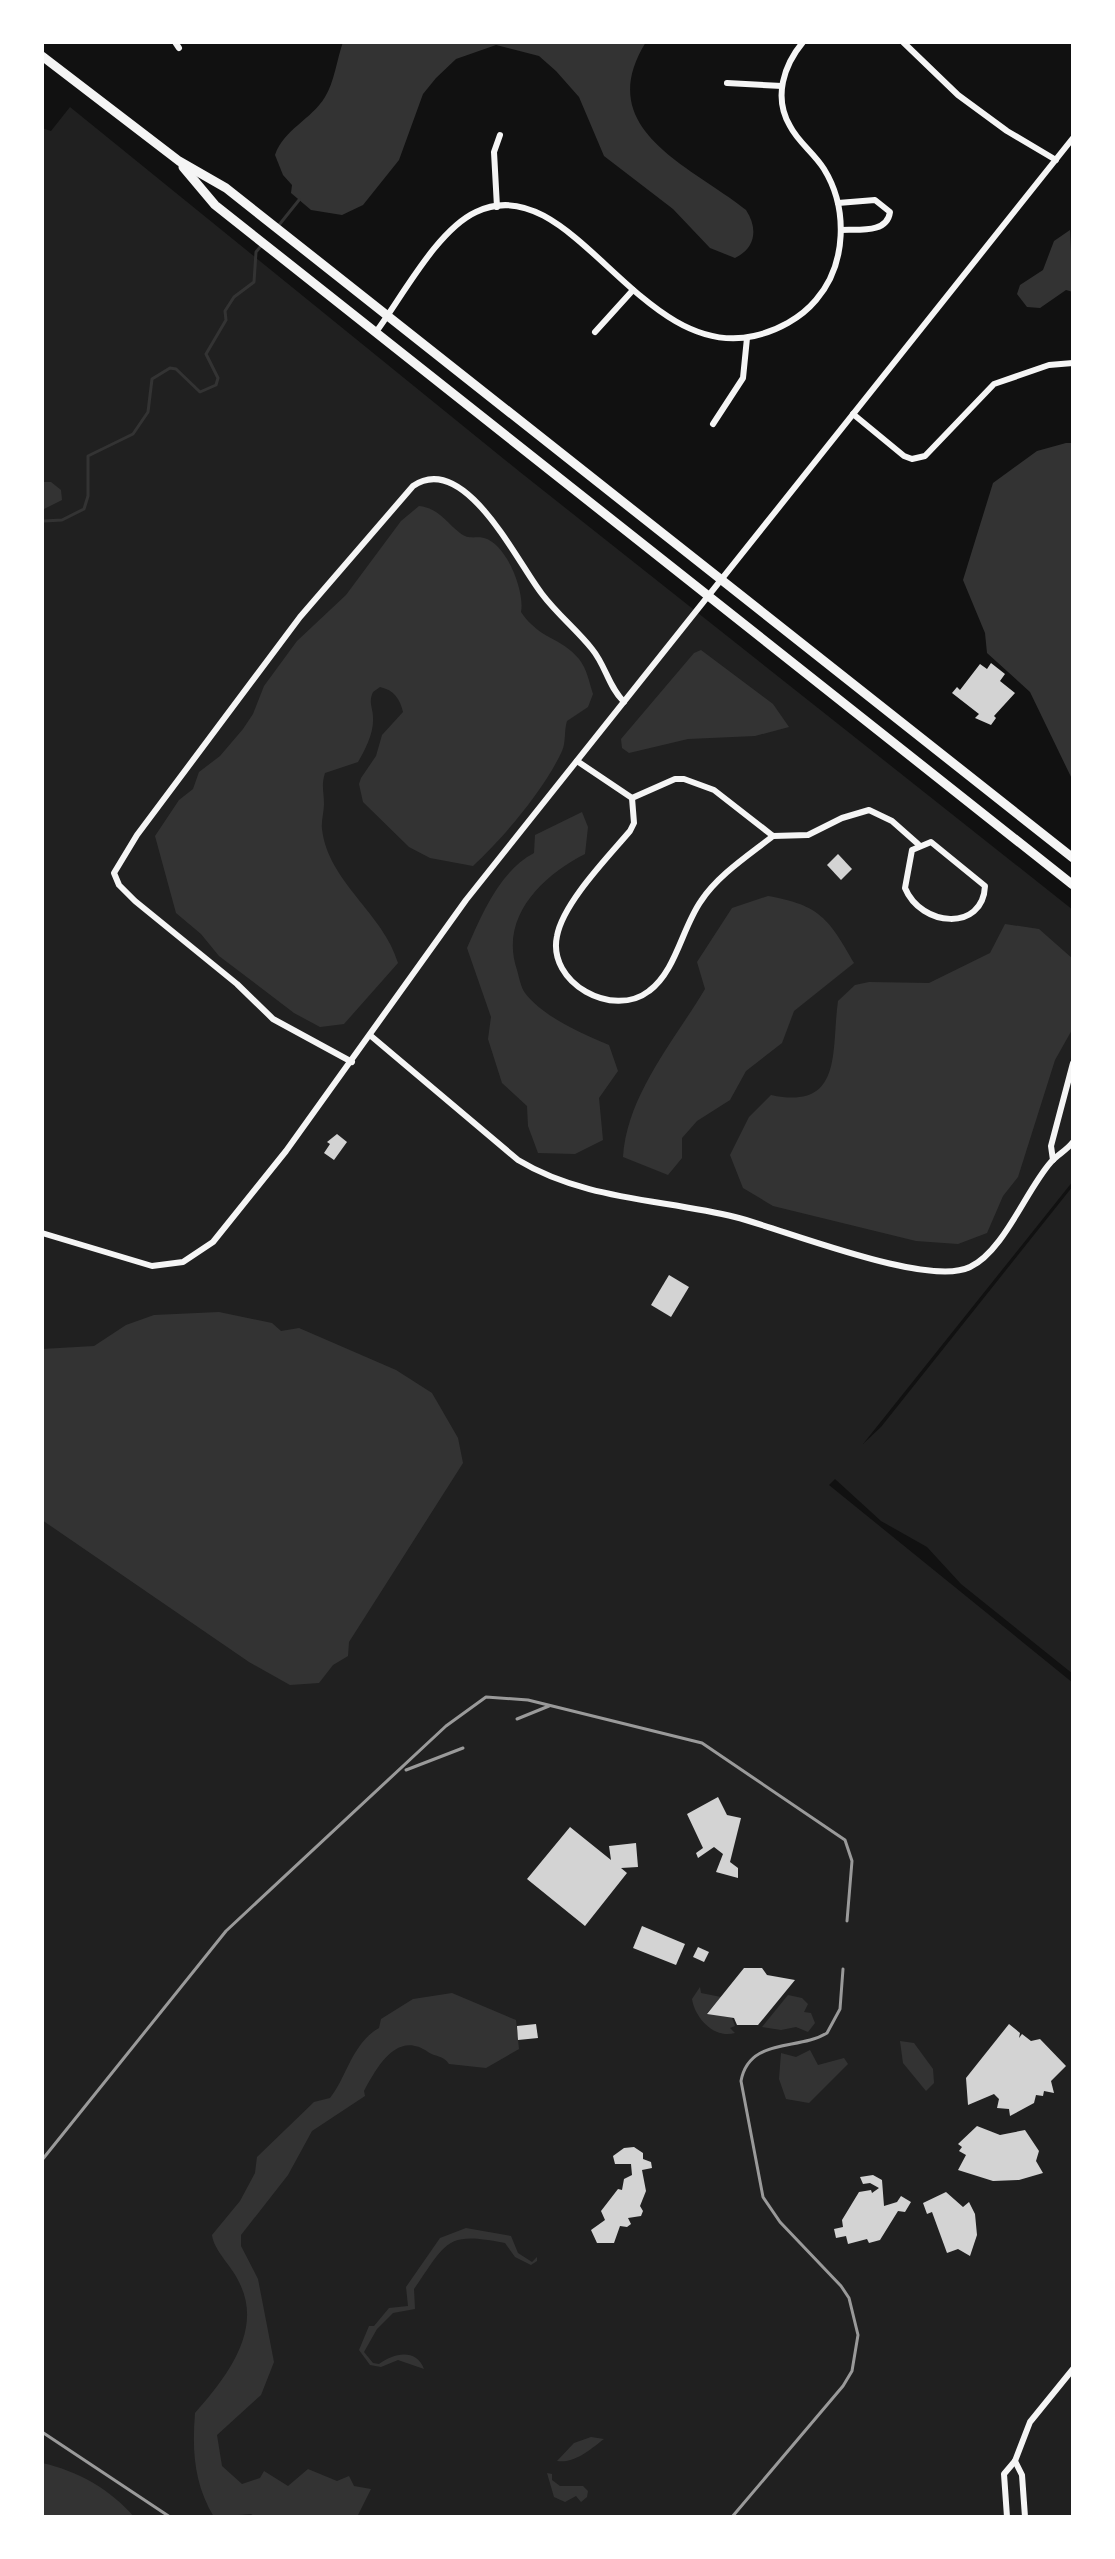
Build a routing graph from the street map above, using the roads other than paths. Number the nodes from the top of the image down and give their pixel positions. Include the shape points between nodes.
1 (803, 42) edge
2 (903, 42) edge
3 (42, 56) edge
4 (727, 83) dead end
5 (782, 86) junction
6 (500, 135) dead end
7 (1073, 138) edge
8 (1056, 160) junction
9 (179, 161) junction
10 (838, 203) junction
11 (497, 207) junction
12 (841, 230) junction
13 (633, 290) junction
14 (389, 315) junction
15 (376, 332) junction
16 (595, 332) dead end
17 (747, 338) junction
18 (1073, 363) edge
19 (853, 414) junction
20 (713, 424) dead end
21 (721, 579) junction
22 (709, 596) junction
23 (624, 702) junction
24 (577, 761) junction
25 (632, 798) junction
26 (773, 836) junction
27 (918, 844) junction
28 (1073, 858) edge
29 (1073, 885) edge
30 (371, 1036) junction
31 (352, 1062) junction
32 (1073, 1063) edge
33 (1073, 1142) edge
34 (1053, 1160) junction
35 (42, 1233) edge
36 (1073, 2369) edge
37 (1015, 2461) junction
38 (1007, 2517) edge
39 (1025, 2517) edge

1 - 5 street via 788,64
2 - 8 street via 958,95
3 - 9 main road
4 - 5 street
5 - 10 street via 790,126 826,172
6 - 11 street via 494,152
7 - 8 street
8 - 19 street
9 - 14 main road via 226,188
9 - 15 main road via 215,205
10 - 12 street
10 - 12 street via 875,200 890,212 880,227
11 - 13 street via 550,218
11 - 14 street via 472,214 442,238
12 - 17 street via 836,262 816,300 782,326
13 - 16 street
13 - 17 street via 692,332
14 - 15 street
14 - 21 main road
15 - 22 main road
17 - 20 street via 743,378
18 - 19 street via 1049,365 994,384 925,456 904,456
19 - 21 street
21 - 22 street
21 - 28 main road
22 - 23 street
22 - 29 main road
23 - 24 street
23 - 31 street via 593,650 540,592 494,520 448,481 430,477 413,486 300,617 114,873 135,901 273,1019
24 - 25 street
24 - 30 street via 460,908
25 - 26 street via 684,779 714,790
25 - 26 street via 630,831 583,889 557,935 556,949 567,973 593,998 607,1002 635,999 657,984 702,898
26 - 27 street via 808,835 869,810 892,821
27 - 27 street via 905,879 915,906 942,920 972,911 985,886 931,842
30 - 31 street
30 - 34 street via 538,1172 616,1196 734,1217 925,1271 955,1272 983,1258
31 - 35 street via 197,1256 152,1266
32 - 34 street via 1051,1146
33 - 34 street
36 - 37 street via 1030,2422
37 - 38 street via 1004,2474
37 - 39 street via 1022,2475

